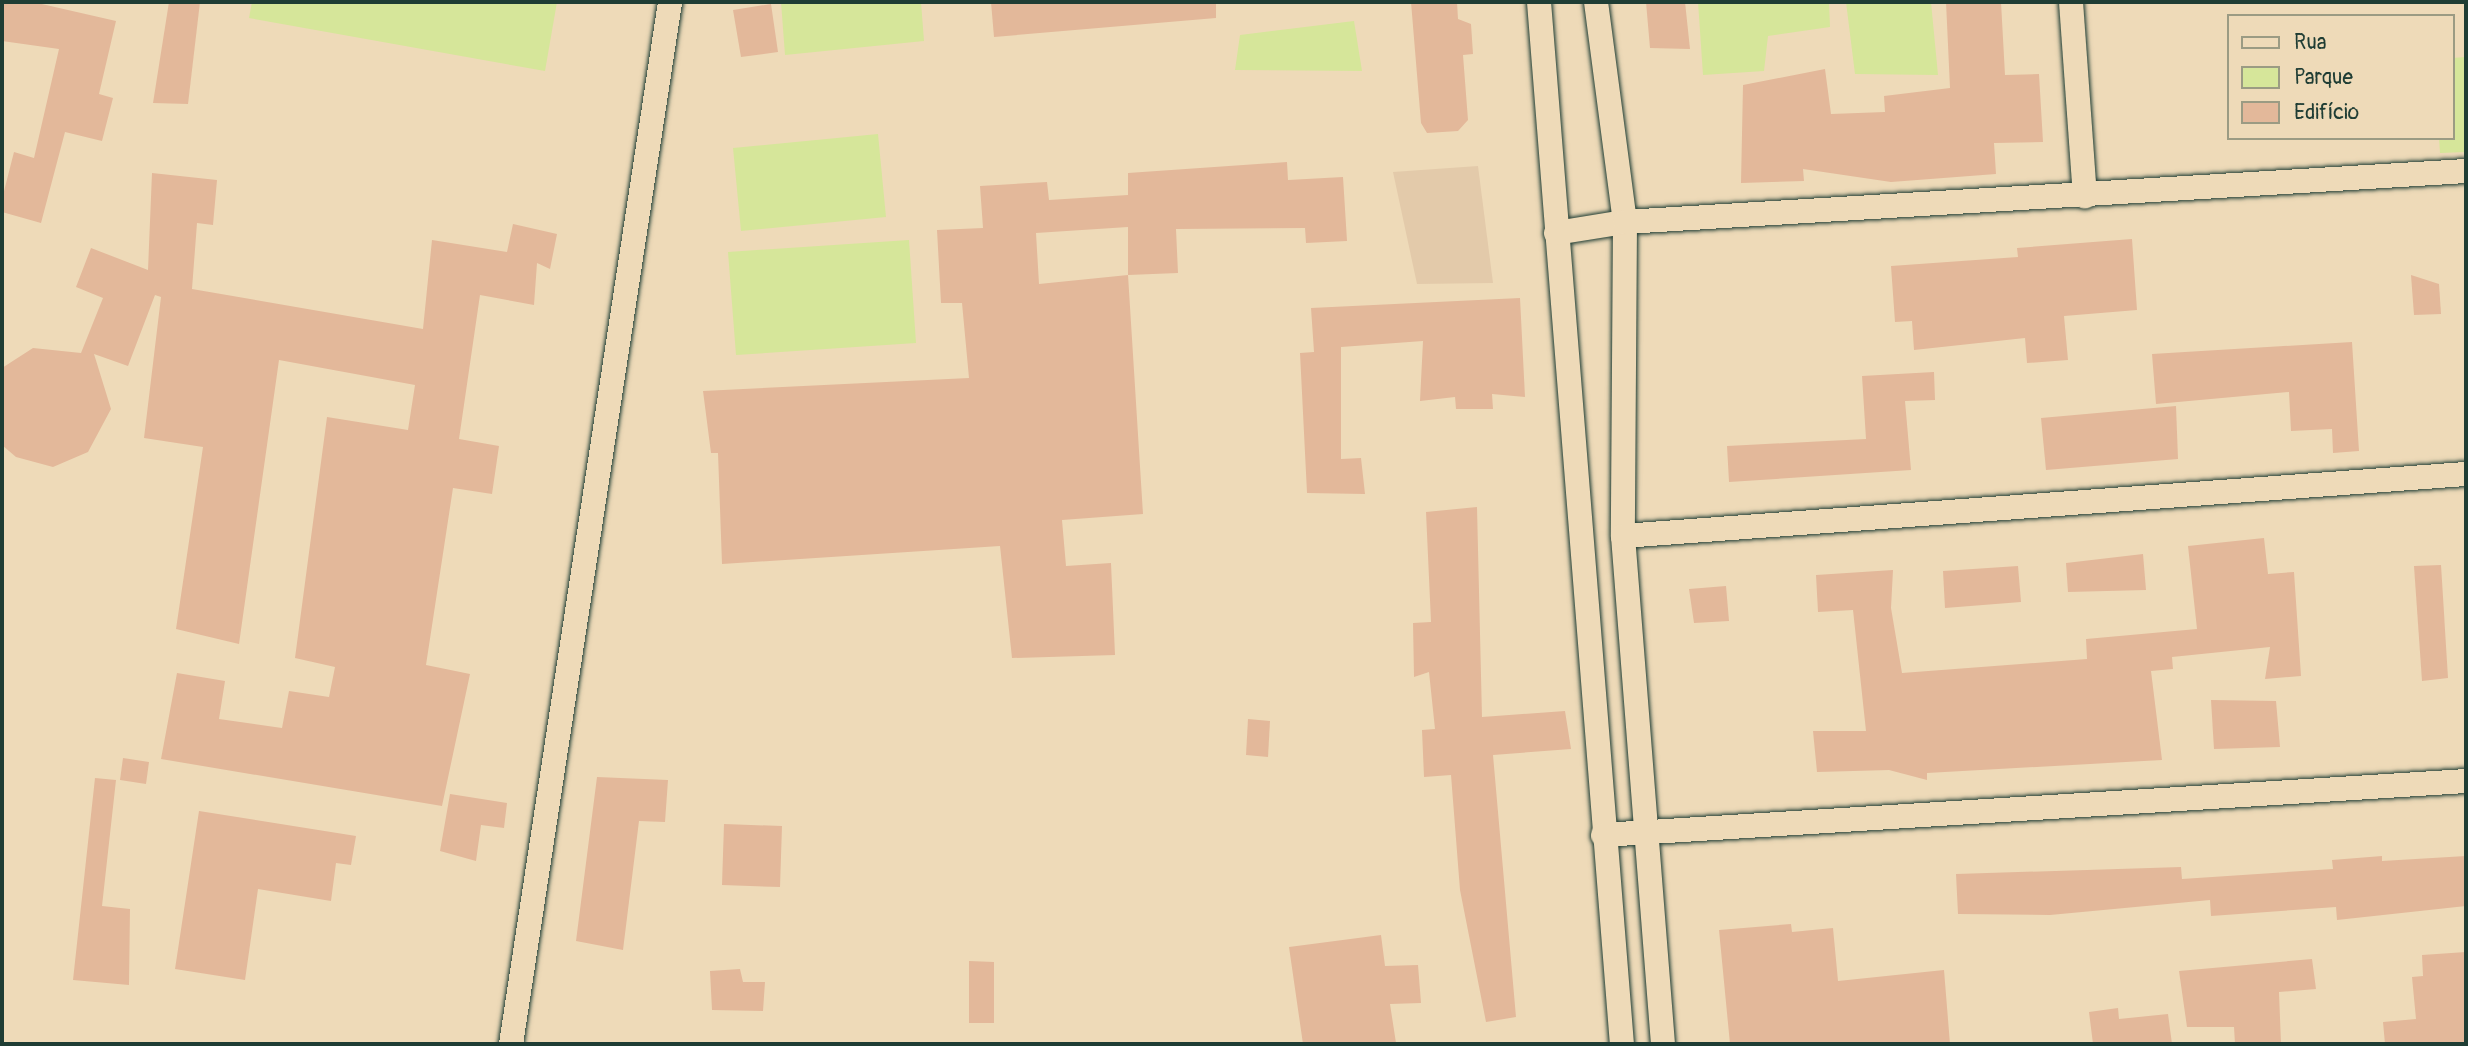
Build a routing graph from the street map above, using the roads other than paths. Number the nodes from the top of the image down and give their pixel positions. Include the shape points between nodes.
1 (670, 2) edge
2 (1539, 2) edge
3 (1596, 2) edge
4 (2071, 2) edge
5 (2466, 171) edge
6 (2085, 197) junction
7 (1625, 222) junction
8 (1556, 233) junction
9 (2466, 474) edge
10 (1623, 536) junction
11 (2466, 780) edge
12 (1647, 830) junction
13 (1603, 835) junction
14 (511, 1044) edge
15 (1622, 1044) edge
16 (1663, 1044) edge

1 - 14 street
2 - 8 street
3 - 7 street
4 - 6 street
5 - 6 street
6 - 7 street
7 - 8 street
7 - 10 street
8 - 13 street
9 - 10 street
10 - 12 street
11 - 12 street
12 - 13 street
12 - 16 street
13 - 15 street

